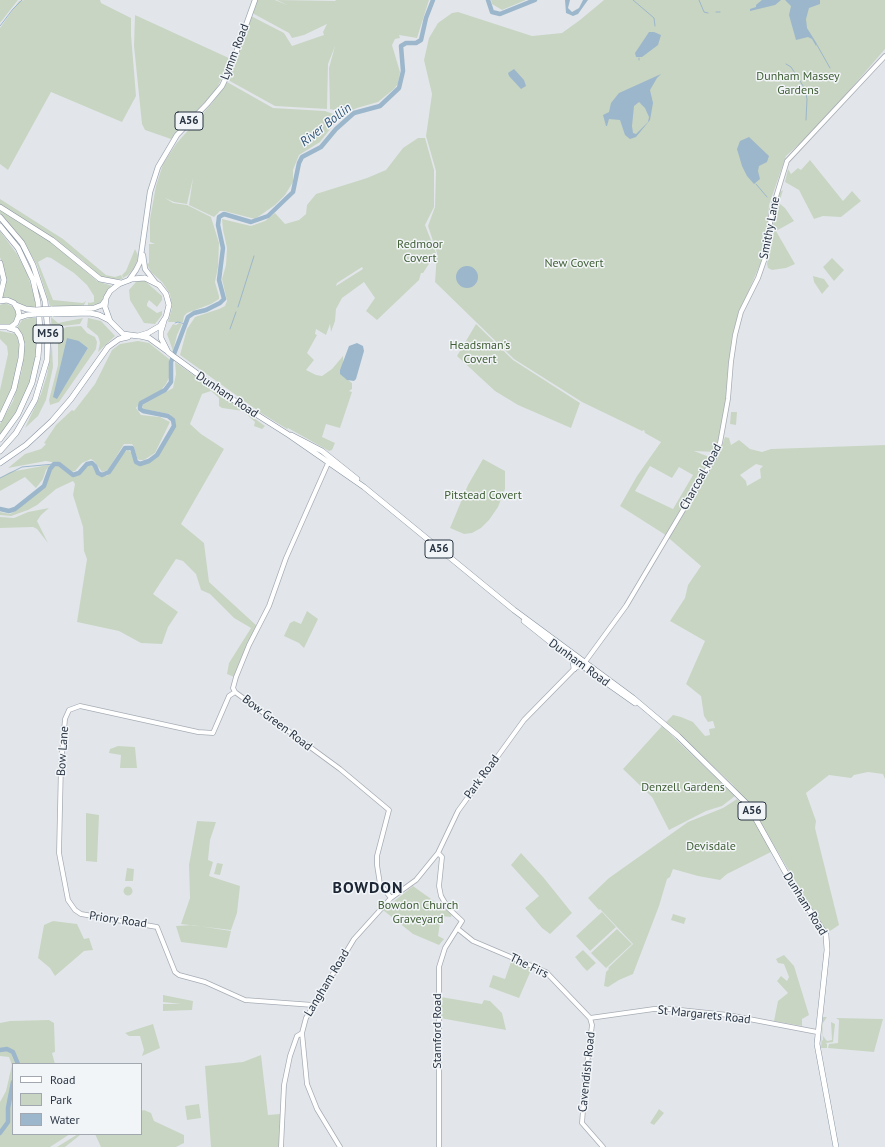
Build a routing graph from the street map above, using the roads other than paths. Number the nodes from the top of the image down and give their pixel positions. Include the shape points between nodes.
1 (255, 0) edge
2 (885, 56) edge
3 (0, 207) edge
4 (0, 217) edge
5 (0, 226) edge
6 (143, 249) junction
7 (0, 263) edge
8 (761, 270) joint
9 (129, 280) junction
10 (155, 282) junction
11 (122, 283) junction
12 (0, 297) edge
13 (106, 300) junction
14 (0, 301) edge
15 (14, 304) junction
16 (35, 312) junction
17 (52, 312) junction
18 (18, 318) junction
19 (110, 321) junction
20 (164, 321) junction
21 (0, 327) edge
22 (9, 328) junction
23 (131, 336) junction
24 (138, 336) junction
25 (168, 352) junction
26 (0, 419) edge
27 (0, 439) edge
28 (0, 451) edge
29 (330, 460) junction
30 (0, 463) edge
31 (514, 610) junction
32 (573, 660) junction
33 (582, 664) junction
34 (574, 669) junction
35 (235, 692) junction
36 (648, 711) junction
37 (438, 853) junction
38 (391, 898) junction
39 (78, 913) joint
40 (458, 929) junction
41 (313, 1005) junction
42 (590, 1018) junction
43 (818, 1032) junction
44 (302, 1033) junction
45 (281, 1147) edge
46 (340, 1147) edge
47 (439, 1147) edge
48 (603, 1147) edge
49 (836, 1147) edge

1 - 6 main road, Lymm Road / A56 via 222,86 177,135 158,167 149,200
2 - 8 main road, Smithy Lane via 790,157 772,210 768,247
3 - 11 highway via 52,240 100,279
4 - 28 highway, M56 via 22,243 33,265 45,301 48,332 46,365 35,400 19,429
5 - 27 highway, M56 via 18,248 33,280 40,331 32,383 18,414
6 - 9 main road, Lymm Road / A56 via 138,268
6 - 10 main road, Lymm Road / A56 via 145,269
7 - 12 highway via 4,280
8 - 33 main road, Charcoal Road via 741,312 735,335 730,362 727,410 719,447 626,606
9 - 10 highway via 142,278
9 - 11 highway
10 - 20 highway, A56 via 167,298 168,309
11 - 13 highway via 113,288
13 - 17 highway via 94,308
13 - 19 highway via 105,310
14 - 15 highway via 7,300
15 - 16 highway
15 - 18 highway via 18,310
16 - 17 highway, bridge
16 - 18 highway
17 - 19 highway via 94,314
18 - 22 highway
19 - 23 highway via 120,332
20 - 24 highway, A56 via 156,329
20 - 25 highway, Dunham Road / A56 via 160,334
21 - 22 highway
22 - 26 highway via 16,330 20,336 21,358 14,389
23 - 24 highway, A56
23 - 30 highway via 119,339 108,347 52,421 26,445
24 - 25 highway, Dunham Road / A56 via 149,338
25 - 29 highway, Dunham Road / A56 via 232,399 289,435 305,442
29 - 31 highway, Dunham Road / A56 via 362,483
29 - 35 main road, Bow Green Road via 286,558 270,606 249,645 236,677 233,688
31 - 32 highway, Dunham Road / A56 via 539,634
31 - 33 highway, Dunham Road / A56
32 - 33 highway, Dunham Road / A56
32 - 34 highway
33 - 34 main road, Park Road
33 - 36 highway, Dunham Road / A56
33 - 36 highway, Dunham Road / A56 via 617,685
34 - 37 main road, Park Road via 532,710 469,793
35 - 38 main road, Bow Green Road via 340,769 389,810 377,865 380,884
35 - 39 main road, Bow Lane via 229,696 213,733 198,732 80,706 69,710 65,720 61,764 59,853 68,900
36 - 43 highway, Dunham Road / A56 via 678,736 748,805 792,884 825,932 828,943
37 - 38 main road, Park Road via 412,884
37 - 40 main road, Stamford Road via 442,857 439,886 441,896 449,910 462,920
38 - 41 main road, Langham Road via 354,939
39 - 41 main road, Priory Road via 157,926 173,968 179,975 205,982 245,1000
40 - 42 main road, The Firs via 473,941 546,972
40 - 47 main road, Stamford Road via 445,948 439,967
41 - 44 main road, Langham Road via 304,1022
42 - 43 main road, St Margarets Road via 671,1009
42 - 48 main road, Cavendish Road via 592,1025 582,1121 583,1126
43 - 49 highway, Dunham Road / A56 via 818,1058
44 - 45 main road via 297,1036 290,1056 284,1085
44 - 46 main road, Langham Road via 311,1097

